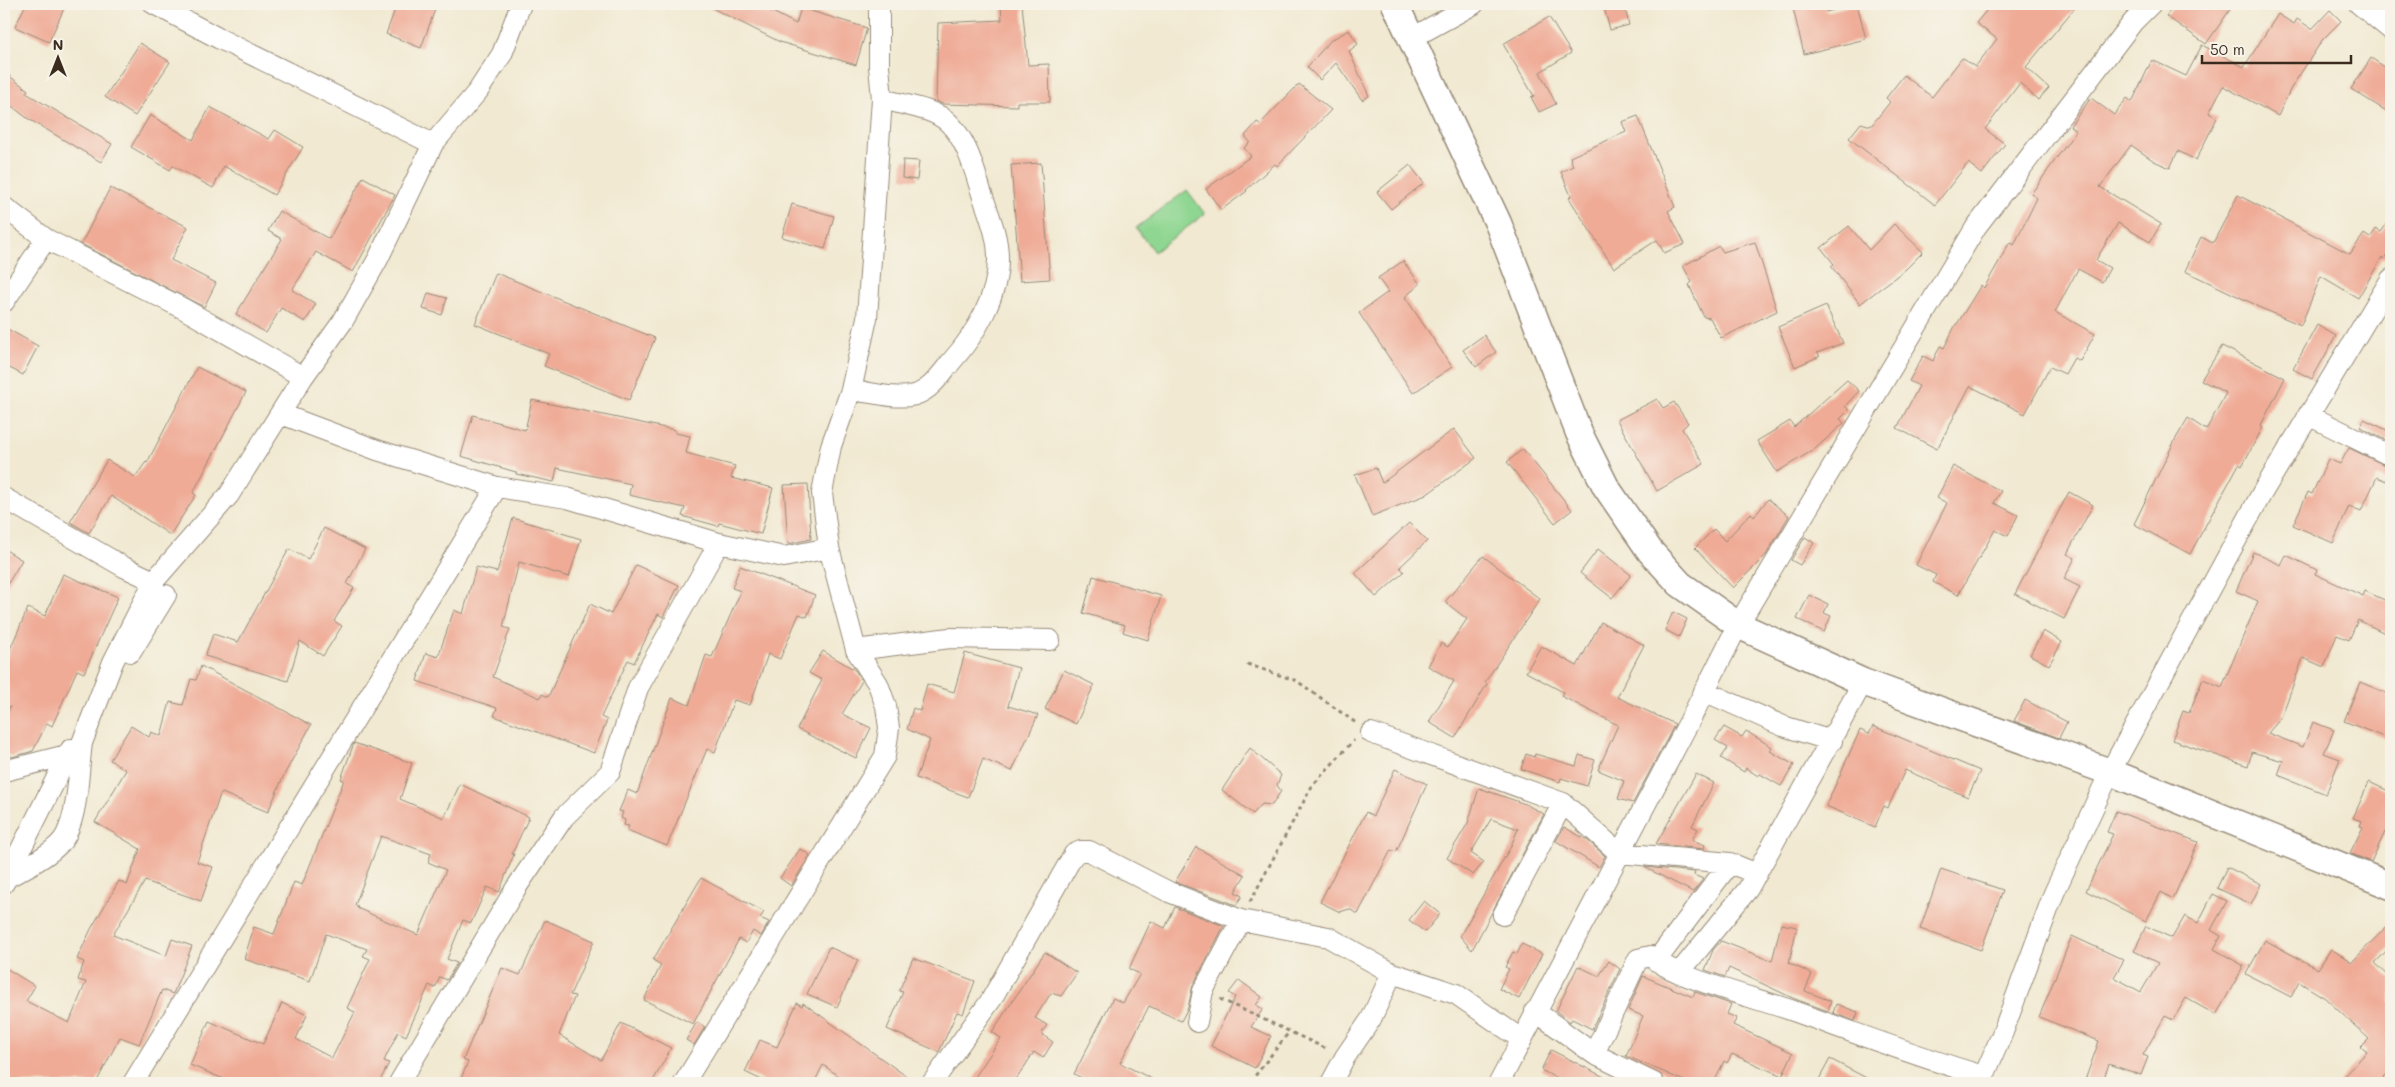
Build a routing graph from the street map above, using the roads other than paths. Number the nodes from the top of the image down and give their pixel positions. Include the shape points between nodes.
1 (154, 4) edge
2 (521, 4) edge
3 (879, 4) edge
4 (1395, 4) edge
5 (2151, 4) edge
6 (2359, 4) edge
7 (1464, 6) edge
8 (2391, 30) edge
9 (1410, 39) junction
10 (882, 99) junction
11 (433, 144) junction
12 (4, 207) edge
13 (46, 239) junction
14 (2391, 279) edge
15 (4, 302) edge
16 (302, 377) junction
17 (851, 390) junction
18 (281, 414) junction
19 (2308, 415) junction
20 (2391, 456) edge
21 (497, 487) junction
22 (4, 498) edge
23 (720, 544) junction
24 (829, 548) junction
25 (160, 588) junction
26 (1738, 625) junction
27 (1050, 640) dead end
28 (856, 650) junction
29 (1863, 682) junction
30 (1704, 691) junction
31 (84, 729) junction
32 (1371, 733) road end
33 (1832, 741) junction
34 (67, 755) junction
35 (4, 771) edge
36 (2110, 772) junction
37 (1563, 803) junction
38 (1619, 853) junction
39 (1730, 863) junction
40 (1757, 874) junction
41 (5, 880) edge
42 (2391, 886) edge
43 (1503, 914) dead end
44 (1240, 920) junction
45 (1656, 962) junction
46 (1392, 973) junction
47 (1679, 973) junction
48 (1535, 1011) junction
49 (1197, 1022) dead end
50 (1521, 1039) junction
51 (1594, 1054) junction
52 (1982, 1079) edge
53 (133, 1083) edge
54 (399, 1083) edge
55 (684, 1083) edge
56 (932, 1083) edge
57 (1331, 1083) edge
58 (1500, 1083) edge
59 (1654, 1083) edge

1 - 11 street
2 - 11 street via 502,54 478,90
3 - 10 street
4 - 9 main road
5 - 26 street via 2133,22 1976,227
6 - 8 street
7 - 9 street
9 - 26 main road via 1498,223 1579,432 1606,487 1650,551 1680,584
10 - 17 street via 867,318
10 - 17 street via 931,112 948,122 962,139 991,221 998,259 995,282 985,312 973,334 930,387 915,395 899,396
11 - 16 street via 378,259 347,313
12 - 13 street
13 - 15 street
13 - 16 street via 184,309
14 - 19 street
16 - 18 street
17 - 24 street via 831,446 822,493
18 - 21 street via 377,450
18 - 25 street via 229,495
19 - 20 street
19 - 36 street
21 - 23 street via 567,498
21 - 53 street
22 - 25 street
23 - 24 street via 784,557
23 - 54 street via 638,688 610,772 559,825 516,888
24 - 28 street
25 - 31 street
25 - 34 street via 113,662 76,756
26 - 29 main road
26 - 30 street
27 - 28 street via 950,638
28 - 55 street via 878,684 886,706 889,728 886,756
29 - 33 street
29 - 36 main road
30 - 33 street via 1783,726
30 - 38 street
31 - 34 street
31 - 41 street via 73,812 65,837 37,863
32 - 37 street
33 - 40 street
34 - 35 street
34 - 41 street
36 - 42 main road
36 - 52 street via 2054,893 2003,1032
37 - 38 street
37 - 43 street
38 - 39 street
38 - 48 street
39 - 40 street
39 - 45 street
40 - 47 street via 1748,890
44 - 46 street via 1328,937
44 - 49 street via 1203,992
44 - 56 street via 1169,892 1089,851 1081,850 1074,854 990,1000
45 - 47 street
45 - 51 street via 1651,956 1638,960
46 - 50 street via 1456,994
46 - 57 street via 1371,1019
47 - 52 street
48 - 50 street
48 - 51 street
50 - 58 street
51 - 59 street

